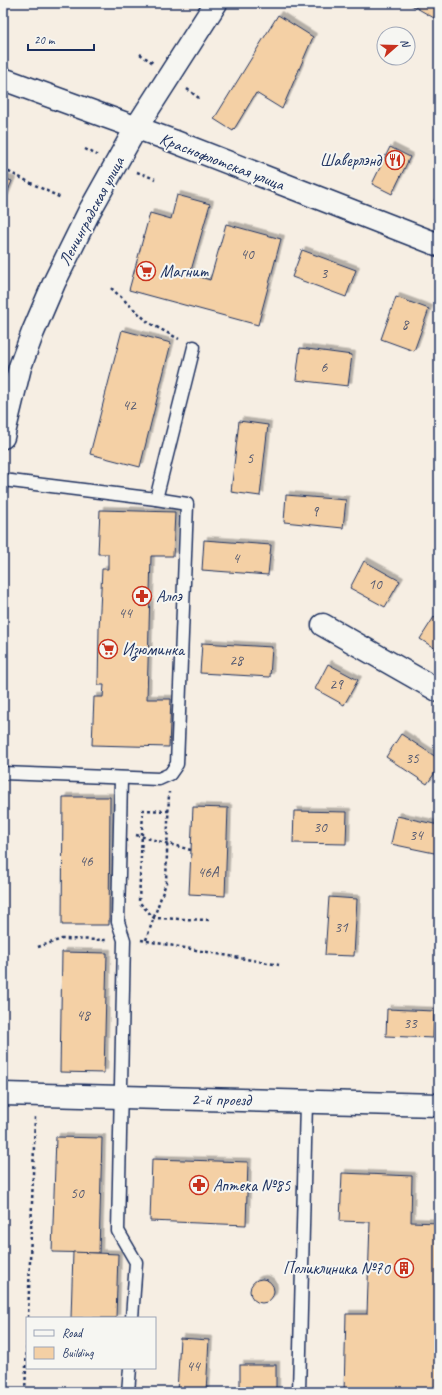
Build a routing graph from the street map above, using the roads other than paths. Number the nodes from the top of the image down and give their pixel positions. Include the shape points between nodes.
1 (216, 3) edge
2 (3, 79) edge
3 (136, 128) junction
4 (439, 245) edge
5 (194, 347) road end
6 (3, 437) edge
7 (3, 480) edge
8 (156, 499) junction
9 (323, 625) dead end
10 (439, 690) edge
11 (3, 773) edge
12 (121, 778) junction
13 (3, 1094) edge
14 (120, 1097) junction
15 (306, 1102) junction
16 (439, 1105) edge
17 (132, 1317) edge
18 (130, 1369) edge
19 (128, 1392) edge
20 (299, 1392) edge

1 - 3 street, Ленинградская улица
2 - 3 street, Краснофлотская улица
3 - 4 street, Краснофлотская улица
3 - 6 street, Ленинградская улица via 54,283 20,367
5 - 8 lane
7 - 8 lane
8 - 12 lane via 187,504 177,764 170,774 159,779
9 - 10 street
11 - 12 lane
12 - 14 lane via 118,922 124,940
13 - 14 street, 2-й проезд
14 - 15 street, 2-й проезд
14 - 17 lane via 118,1231 136,1262
15 - 16 street, 2-й проезд
15 - 20 lane
18 - 19 lane

